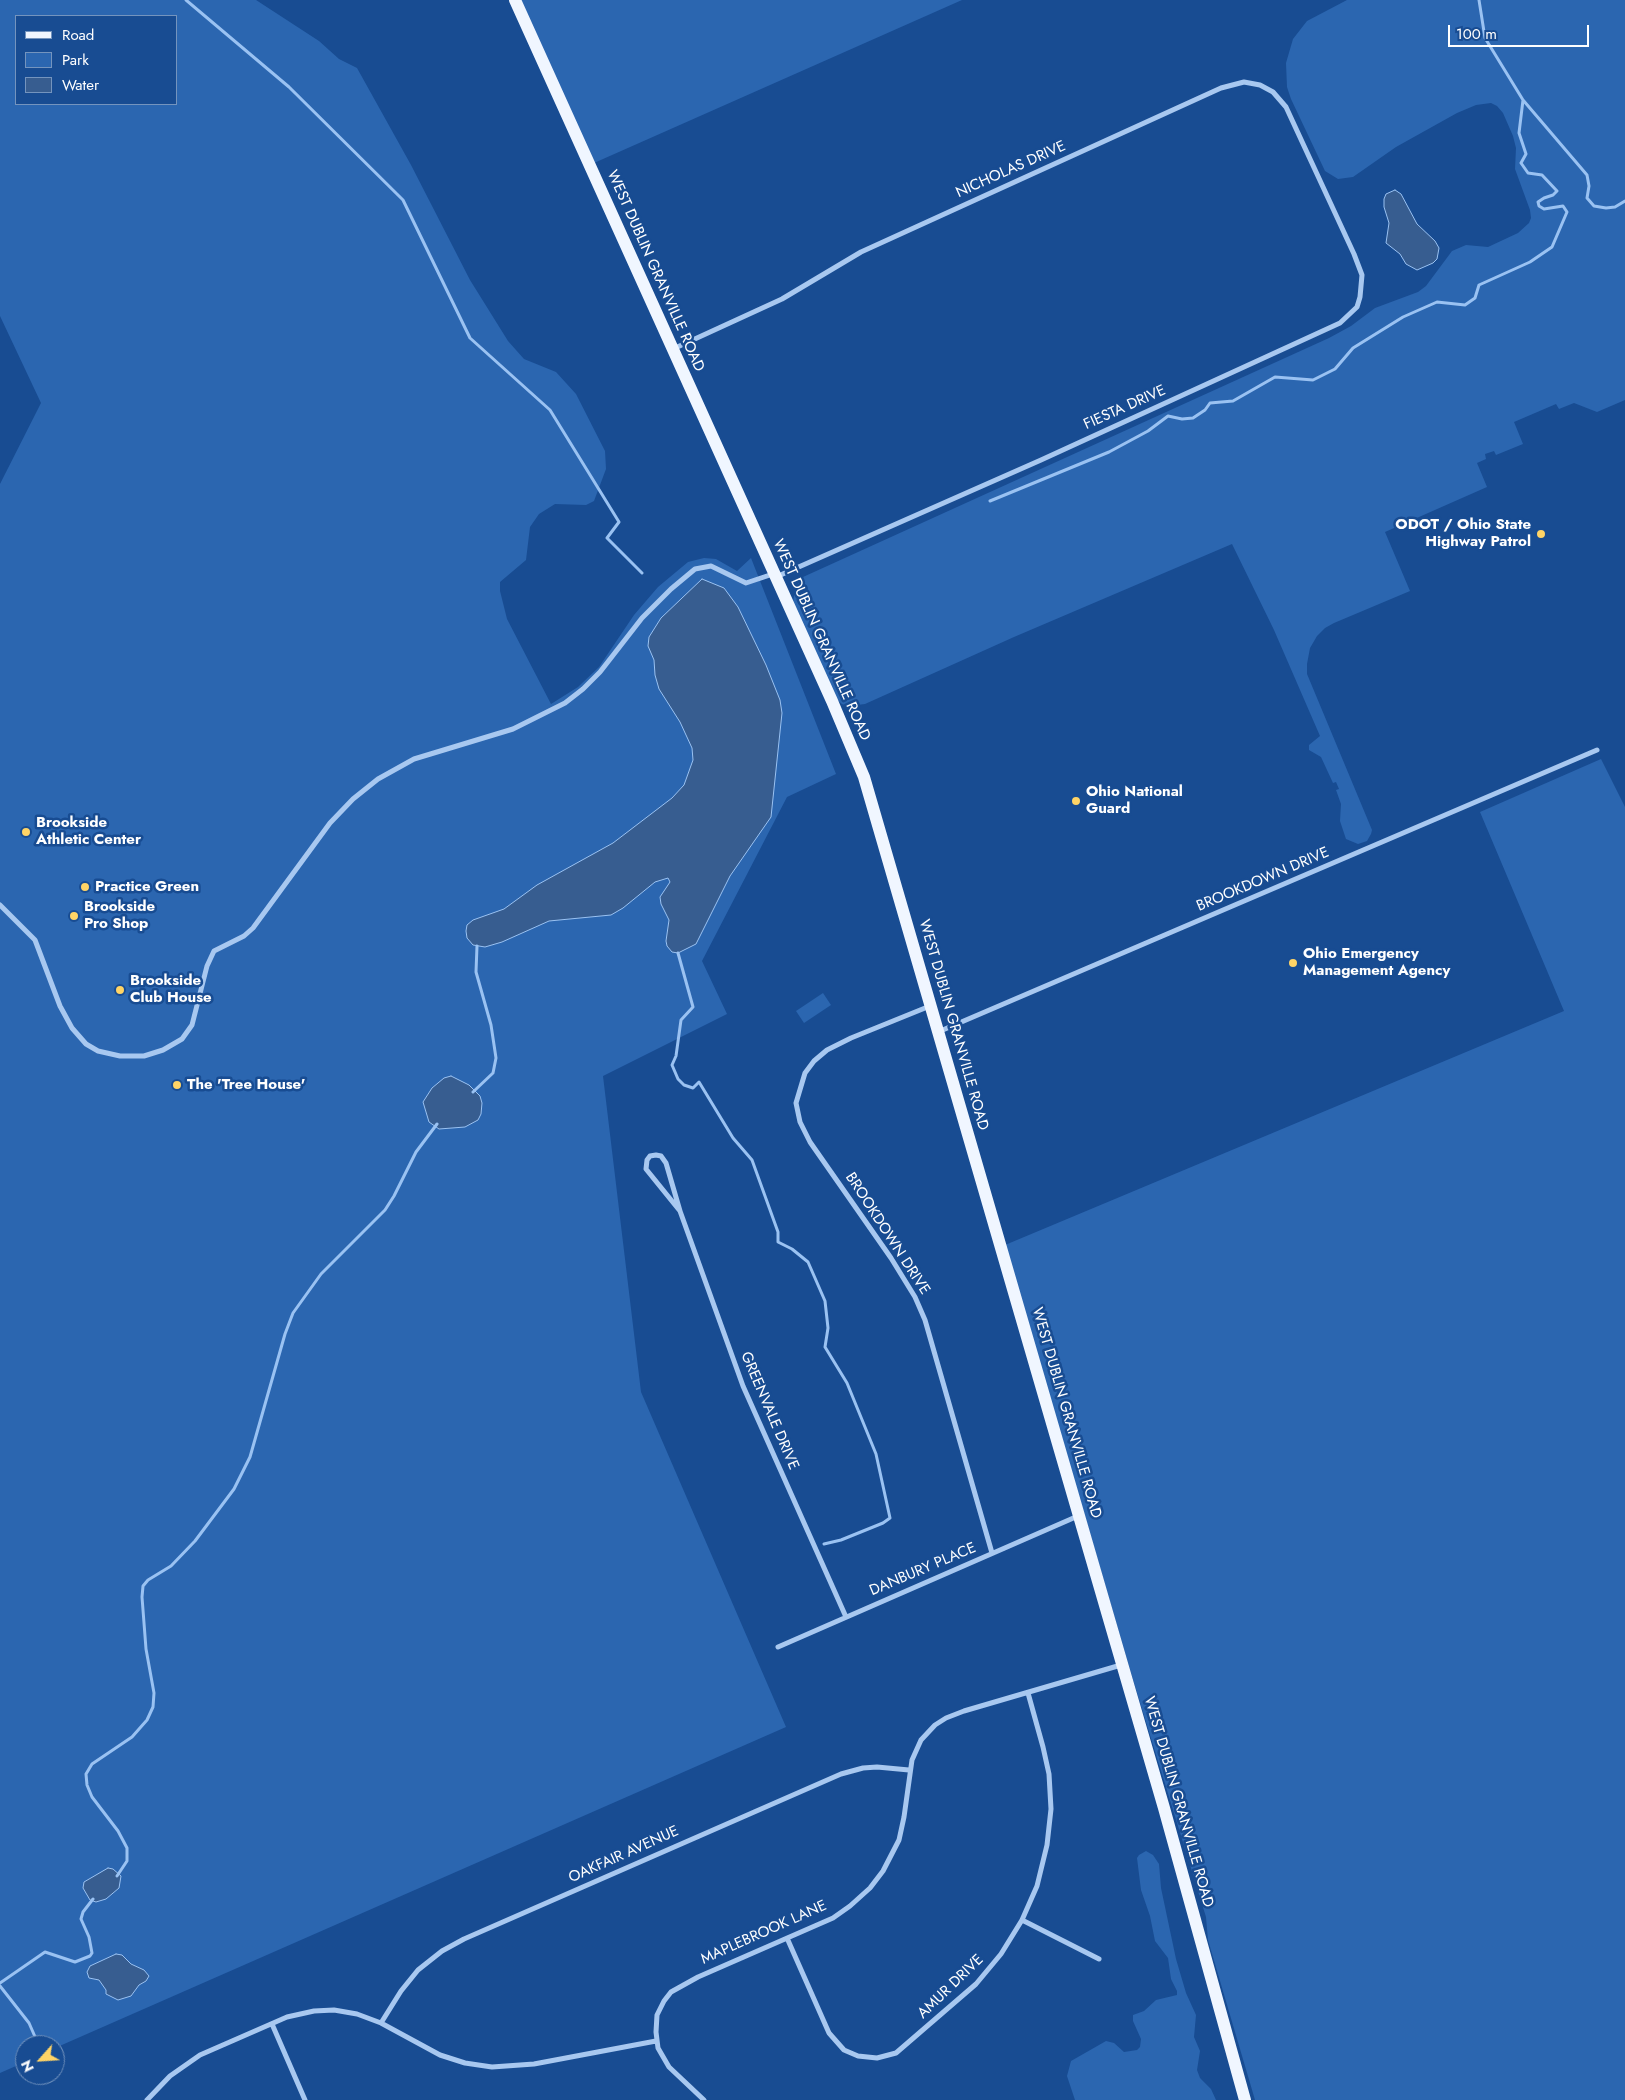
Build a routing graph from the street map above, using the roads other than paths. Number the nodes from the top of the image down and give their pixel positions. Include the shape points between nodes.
1 (515, 0) edge
2 (1322, 183) joint
3 (672, 349) junction
4 (775, 576) junction
5 (1597, 750) dead end
6 (0, 905) edge
7 (930, 1006) junction
8 (938, 1032) junction
9 (680, 1211) junction
10 (1079, 1516) junction
11 (992, 1553) junction
12 (846, 1617) junction
13 (778, 1647) dead end
14 (1121, 1665) junction
15 (1028, 1693) junction
16 (909, 1770) junction
17 (1022, 1920) junction
18 (786, 1938) junction
19 (1099, 1959) dead end
20 (381, 2023) junction
21 (272, 2024) junction
22 (656, 2041) junction
23 (147, 2100) edge
24 (305, 2100) edge
25 (704, 2100) edge
26 (1244, 2100) edge

1 - 3 main road, WEST DUBLIN GRANVILLE ROAD
2 - 3 street, NICHOLAS DRIVE via 1280,99 1260,85 1233,84 861,252 782,300
2 - 4 street, FIESTA DRIVE via 1362,275 1357,307 1340,323 1034,463
3 - 4 main road, WEST DUBLIN GRANVILLE ROAD
4 - 6 street, FIESTA DRIVE via 746,582 711,566 695,569 642,618 594,678 565,703 512,729 414,759 378,779 330,823 253,928 213,953 192,1026 179,1041 159,1052 141,1056 115,1055 86,1044 72,1028 60,1006 35,940
4 - 7 main road, WEST DUBLIN GRANVILLE ROAD via 864,777
5 - 8 street, BROOKDOWN DRIVE
7 - 8 main road, WEST DUBLIN GRANVILLE ROAD
7 - 11 street, BROOKDOWN DRIVE via 827,1050 805,1073 796,1103 800,1122 810,1142 915,1297 925,1320
8 - 10 main road, WEST DUBLIN GRANVILLE ROAD
9 - 9 street, GREENVALE DRIVE via 666,1163 661,1156 650,1156 646,1168
9 - 12 street, GREENVALE DRIVE via 743,1386
10 - 11 street, DANBURY PLACE
10 - 14 main road, WEST DUBLIN GRANVILLE ROAD
11 - 12 street, DANBURY PLACE
12 - 13 street, DANBURY PLACE
14 - 15 street, MAPLEBROOK LANE
14 - 26 main road, WEST DUBLIN GRANVILLE ROAD via 1199,1931
15 - 16 street, MAPLEBROOK LANE via 940,1721 921,1740
15 - 17 street, AMUR DRIVE via 1047,1763 1051,1810 1042,1868
16 - 18 street, MAPLEBROOK LANE via 901,1833 878,1878 841,1912
16 - 20 street, OAKFAIR AVENUE via 877,1767 841,1774 464,1939 418,1970
17 - 18 street, AMUR DRIVE via 985,1975 896,2053 871,2058 844,2050 829,2033
17 - 19 street
18 - 22 street, MAPLEBROOK LANE via 675,1988 658,2015
20 - 21 street via 353,2012 324,2010 296,2014
20 - 22 street via 440,2055 492,2067 534,2064
21 - 23 street via 192,2060 166,2079
21 - 24 street
22 - 25 street via 669,2067

